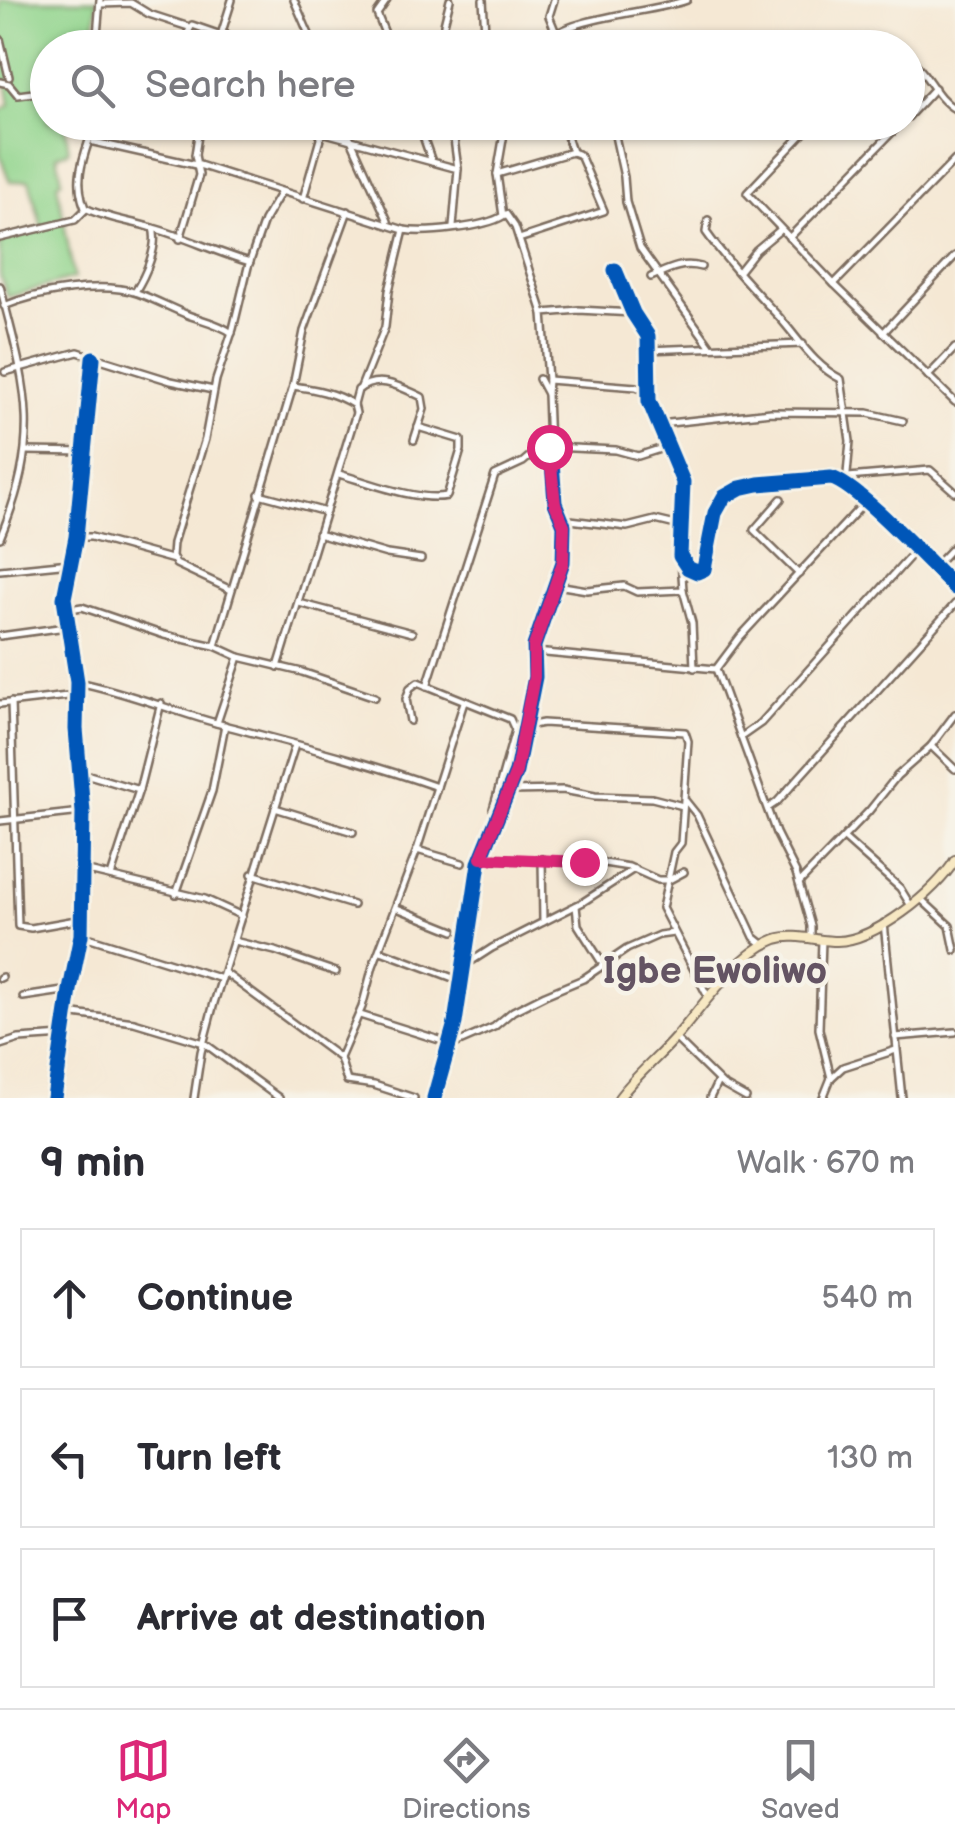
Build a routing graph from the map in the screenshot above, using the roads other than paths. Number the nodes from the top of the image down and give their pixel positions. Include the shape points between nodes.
1 (232, 0) edge
2 (294, 0) edge
3 (387, 0) edge
4 (450, 0) edge
5 (483, 0) edge
6 (554, 0) edge
7 (683, 1) edge
8 (100, 2) edge
9 (189, 27) junction
10 (98, 30) edge
11 (188, 30) edge
12 (208, 30) edge
13 (223, 30) edge
14 (307, 30) edge
15 (384, 30) edge
16 (444, 30) edge
17 (485, 30) edge
18 (555, 30) edge
19 (565, 30) edge
20 (0, 39) edge
21 (925, 72) edge
22 (9, 76) dead end
23 (0, 82) edge
24 (935, 88) junction
25 (30, 92) edge
26 (925, 99) edge
27 (955, 109) edge
28 (91, 140) edge
29 (100, 140) edge
30 (198, 140) edge
31 (320, 140) edge
32 (346, 140) edge
33 (424, 140) edge
34 (454, 140) edge
35 (503, 140) edge
36 (568, 140) edge
37 (616, 140) edge
38 (797, 140) edge
39 (884, 140) edge
40 (352, 142) junction
41 (572, 152) junction
42 (955, 160) edge
43 (432, 162) junction
44 (196, 165) junction
45 (458, 169) junction
46 (214, 172) junction
47 (497, 174) junction
48 (198, 175) junction
49 (282, 192) junction
50 (302, 199) junction
51 (86, 209) junction
52 (348, 211) junction
53 (504, 212) junction
54 (708, 220) dead end
55 (390, 224) junction
56 (453, 227) junction
57 (404, 230) junction
58 (780, 230) junction
59 (158, 231) junction
60 (0, 238) edge
61 (789, 238) junction
62 (180, 239) junction
63 (519, 239) junction
64 (955, 256) edge
65 (250, 262) junction
66 (700, 268) dead end
67 (615, 270) dead end
68 (740, 270) junction
69 (654, 276) junction
70 (834, 284) junction
71 (0, 286) edge
72 (134, 292) junction
73 (4, 306) junction
74 (633, 312) junction
75 (543, 313) junction
76 (232, 332) junction
77 (883, 333) junction
78 (802, 344) junction
79 (711, 348) junction
80 (955, 348) edge
81 (647, 350) junction
82 (93, 358) junction
83 (19, 367) junction
84 (5, 372) dead end
85 (928, 376) junction
86 (540, 379) dead end
87 (548, 380) junction
88 (293, 386) junction
89 (361, 387) junction
90 (214, 390) junction
91 (648, 392) junction
92 (547, 394) junction
93 (955, 402) edge
94 (354, 405) junction
95 (846, 413) junction
96 (903, 421) dead end
97 (660, 424) junction
98 (418, 426) junction
99 (414, 440) dead end
100 (670, 446) junction
101 (550, 447) junction
102 (26, 451) junction
103 (86, 452) junction
104 (339, 474) junction
105 (848, 476) junction
106 (846, 485) junction
107 (955, 492) edge
108 (259, 494) junction
109 (781, 499) dead end
110 (865, 502) junction
111 (326, 512) junction
112 (564, 521) junction
113 (680, 526) junction
114 (318, 534) junction
115 (0, 538) edge
116 (76, 538) junction
117 (955, 545) edge
118 (915, 550) junction
119 (681, 558) junction
120 (422, 559) dead end
121 (174, 560) junction
122 (70, 563) junction
123 (933, 568) junction
124 (0, 570) edge
125 (799, 574) junction
126 (557, 585) junction
127 (955, 588) edge
128 (231, 590) junction
129 (683, 590) junction
130 (298, 603) junction
131 (955, 604) edge
132 (64, 610) junction
133 (66, 627) junction
134 (412, 633) dead end
135 (0, 636) edge
136 (215, 646) junction
137 (534, 652) junction
138 (238, 657) junction
139 (278, 666) junction
140 (694, 668) junction
141 (716, 669) junction
142 (77, 682) junction
143 (427, 686) junction
144 (76, 695) junction
145 (375, 697) dead end
146 (11, 702) junction
147 (464, 702) junction
148 (161, 703) junction
149 (0, 704) edge
150 (955, 714) edge
151 (410, 721) dead end
152 (217, 723) junction
153 (225, 725) junction
154 (527, 726) junction
155 (742, 737) junction
156 (294, 745) junction
157 (930, 746) junction
158 (955, 769) edge
159 (80, 772) junction
160 (437, 787) junction
161 (139, 790) junction
162 (510, 791) junction
163 (682, 803) junction
164 (275, 808) junction
165 (768, 808) junction
166 (493, 809) dead end
167 (83, 812) junction
168 (16, 818) junction
169 (0, 821) edge
170 (352, 832) dead end
171 (844, 838) junction
172 (417, 850) junction
173 (481, 858) junction
174 (542, 859) junction
175 (955, 860) edge
176 (462, 863) dead end
177 (84, 870) junction
178 (629, 870) junction
179 (684, 872) dead end
180 (252, 874) junction
181 (112, 876) junction
182 (669, 880) junction
183 (799, 883) junction
184 (176, 894) junction
185 (921, 899) junction
186 (353, 905) dead end
187 (910, 906) junction
188 (396, 908) junction
189 (574, 908) junction
190 (242, 916) junction
191 (82, 920) junction
192 (543, 922) junction
193 (884, 922) junction
194 (952, 925) edge
195 (454, 931) dead end
196 (674, 933) junction
197 (82, 936) junction
198 (811, 940) junction
199 (822, 940) junction
200 (234, 942) junction
201 (764, 946) junction
202 (955, 950) edge
203 (381, 951) junction
204 (594, 953) junction
205 (464, 966) junction
206 (604, 966) junction
207 (336, 972) dead end
208 (594, 972) junction
209 (223, 976) junction
210 (461, 981) junction
211 (70, 990) junction
212 (24, 997) dead end
213 (708, 998) junction
214 (67, 1013) junction
215 (360, 1015) junction
216 (955, 1032) edge
217 (64, 1036) junction
218 (675, 1038) junction
219 (895, 1038) junction
220 (0, 1044) edge
221 (204, 1044) junction
222 (448, 1045) junction
223 (896, 1050) junction
224 (340, 1058) junction
225 (831, 1078) junction
226 (718, 1080) junction
227 (377, 1086) junction
228 (54, 1098) edge
229 (194, 1098) edge
230 (279, 1098) edge
231 (375, 1098) edge
232 (414, 1098) edge
233 (434, 1098) edge
234 (618, 1098) edge
235 (710, 1098) edge
236 (746, 1098) edge
237 (823, 1098) edge
238 (902, 1098) edge

1 - 13 street
2 - 14 street
3 - 15 street via 377,14
4 - 16 street
5 - 17 street
6 - 18 street via 549,16
7 - 19 street
8 - 9 street via 133,4
8 - 10 street
9 - 11 street
9 - 12 street
20 - 22 street
21 - 24 street
23 - 25 street via 18,94
24 - 26 street
24 - 27 street
28 - 51 street via 78,177
29 - 44 street
30 - 44 street
31 - 50 street
32 - 40 street
33 - 43 street
34 - 45 street
35 - 47 street
36 - 41 street
37 - 69 street via 634,232
38 - 58 street via 748,193
39 - 61 street
40 - 43 street
40 - 55 street
41 - 47 street
41 - 63 street via 580,154 604,211
42 - 70 street
43 - 45 street
44 - 46 street
44 - 48 street
45 - 56 street
46 - 48 street
46 - 49 street
47 - 53 street
48 - 62 street
49 - 50 street
49 - 65 street
50 - 52 street
51 - 59 street
51 - 60 street via 75,220
52 - 55 street
52 - 88 street via 304,331
53 - 56 street via 496,220
53 - 63 street
54 - 68 street via 706,232
55 - 57 street
56 - 57 street
57 - 89 street via 385,327
58 - 61 street
58 - 68 street
59 - 62 street
59 - 72 street
61 - 70 street
62 - 65 street
63 - 75 street
64 - 77 street
65 - 76 street
66 - 69 street via 688,264
67 - 74 street
68 - 78 street
69 - 79 street
70 - 77 street
71 - 73 street
72 - 73 street via 75,288
72 - 76 street
73 - 83 street
74 - 75 street
74 - 81 street via 646,330
75 - 87 street
76 - 90 street
77 - 85 street
78 - 79 street
78 - 95 street via 841,379
79 - 81 street
80 - 85 street
81 - 91 street
82 - 83 street via 70,352
82 - 90 street
82 - 103 street
83 - 84 street
83 - 102 street via 27,402
85 - 93 street
86 - 92 street
87 - 91 street
87 - 92 street
88 - 94 street
88 - 108 street
89 - 94 street
89 - 98 street via 387,383 422,397
90 - 121 street
91 - 97 street
92 - 101 street
94 - 104 street
95 - 96 street
95 - 97 street via 726,415
95 - 105 street
97 - 100 street
98 - 99 street
98 - 104 street via 461,440 444,498
100 - 101 street via 638,456
100 - 113 street via 683,482
101 - 112 street via 555,504
101 - 143 street via 492,478
102 - 103 street
102 - 115 street
103 - 116 street
104 - 111 street
105 - 106 street
105 - 107 street via 930,470
106 - 110 street
106 - 119 street via 831,478 740,488 715,512 704,569 688,568
108 - 111 street
108 - 128 street
109 - 125 street via 754,530
110 - 118 street
110 - 125 street
111 - 114 street
112 - 113 street
112 - 126 street
113 - 119 street
114 - 120 street
114 - 130 street
116 - 121 street
116 - 122 street
117 - 123 street
118 - 123 street
118 - 155 street
119 - 129 street
121 - 128 street
122 - 124 street
122 - 132 street
123 - 127 street
125 - 141 street
126 - 129 street
126 - 137 street
128 - 136 street
129 - 140 street
130 - 134 street
130 - 139 street
131 - 165 street
132 - 133 street
132 - 136 street via 82,607
133 - 135 street
133 - 142 street
136 - 138 street
137 - 140 street
137 - 154 street
138 - 139 street
138 - 152 street
139 - 145 street
140 - 141 street
141 - 155 street
142 - 144 street
142 - 148 street
143 - 147 street
143 - 151 street via 418,682 410,688
144 - 146 street
144 - 159 street
146 - 149 street
146 - 168 street
147 - 160 street
147 - 166 street via 514,724
148 - 152 street
148 - 161 street
150 - 157 street
152 - 153 street
153 - 156 street
153 - 184 street via 212,791
154 - 162 street
154 - 163 street via 684,732
155 - 165 street
156 - 160 street
156 - 164 street
157 - 158 street
157 - 171 street
159 - 161 street
159 - 167 street
160 - 172 street
161 - 181 street
162 - 163 street
162 - 173 street
163 - 182 street
163 - 201 street via 697,815
164 - 170 street
164 - 180 street
165 - 183 street
167 - 168 street
167 - 177 street
168 - 169 street
168 - 191 street via 18,926
171 - 183 street
171 - 187 street via 900,888
172 - 176 street
172 - 188 street
173 - 174 street
173 - 205 street
174 - 178 street
174 - 192 street
175 - 185 street
177 - 181 street
177 - 191 street
178 - 182 street
178 - 189 street
179 - 182 street
180 - 186 street
180 - 190 street
181 - 184 street
182 - 196 street via 662,908
183 - 198 street
184 - 190 street
185 - 187 street
185 - 194 street
187 - 193 street
188 - 195 street
188 - 203 street
189 - 192 street
189 - 204 street
190 - 200 street
191 - 197 street
192 - 205 street
193 - 199 street via 847,940
193 - 219 street
194 - 202 street
196 - 206 street via 627,949
196 - 213 street
197 - 209 street
197 - 211 street
198 - 199 street
198 - 201 street via 785,937
199 - 225 street via 820,1029
200 - 207 street
200 - 209 street
201 - 213 street
203 - 210 street
203 - 215 street
204 - 206 street
204 - 208 street
205 - 210 street
206 - 208 street
208 - 222 street
209 - 221 street
209 - 224 street
210 - 222 street
211 - 212 street
211 - 214 street
213 - 218 street
214 - 217 street
214 - 221 street via 134,1022
215 - 222 street
215 - 224 street
216 - 219 street
217 - 220 street
217 - 228 street
218 - 226 street
218 - 234 street
219 - 223 street
221 - 229 street
221 - 230 street
222 - 233 street
223 - 225 street via 843,1067
223 - 238 street
224 - 227 street via 344,1080
225 - 237 street
226 - 235 street
226 - 236 street
227 - 231 street
227 - 232 street

